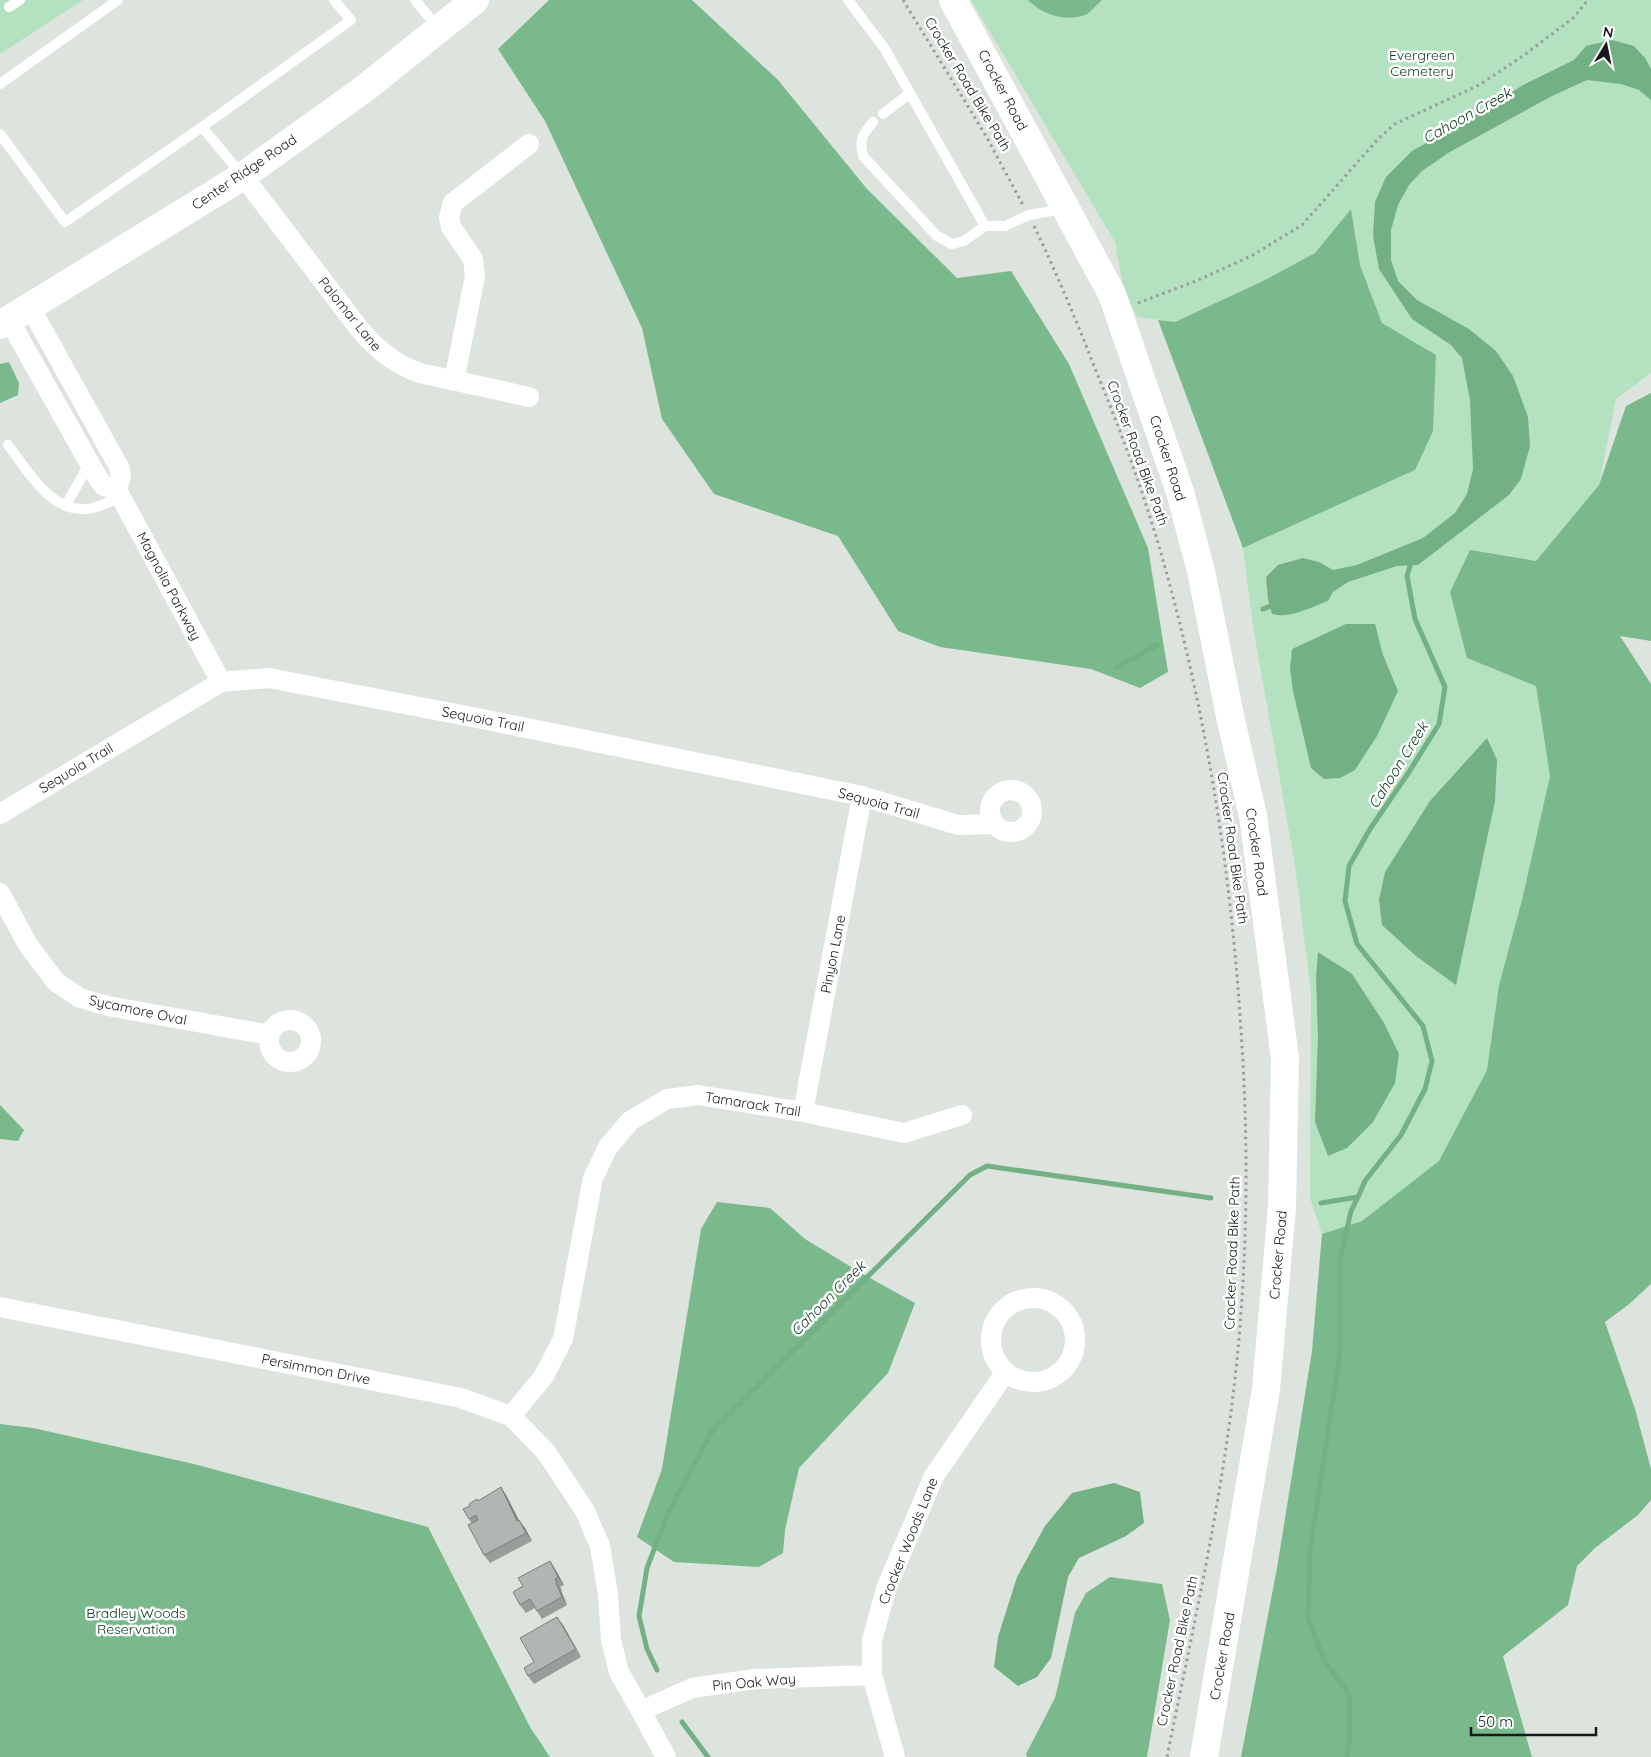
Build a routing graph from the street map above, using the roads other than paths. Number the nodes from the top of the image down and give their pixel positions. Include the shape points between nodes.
1 (20, 0) edge
2 (118, 0) edge
3 (334, 0) edge
4 (415, 0) edge
5 (476, 0) edge
6 (848, 0) edge
7 (953, 0) edge
8 (9, 7) dead end
9 (439, 29) junction
10 (0, 84) edge
11 (910, 93) junction
12 (883, 114) dead end
13 (873, 122) dead end
14 (202, 127) junction
15 (0, 134) edge
16 (528, 144) dead end
17 (243, 176) junction
18 (1066, 208) junction
19 (985, 226) junction
20 (13, 317) edge
21 (454, 381) junction
22 (529, 397) dead end
23 (8, 445) dead end
24 (90, 464) junction
25 (119, 494) junction
26 (66, 505) junction
27 (221, 682) junction
28 (862, 796) junction
29 (0, 814) edge
30 (994, 824) dead end
31 (0, 893) edge
32 (270, 1035) dead end
33 (803, 1112) junction
34 (962, 1115) dead end
35 (0, 1307) edge
36 (1005, 1372) junction
37 (511, 1416) junction
38 (872, 1675) junction
39 (641, 1711) junction
40 (666, 1757) edge
41 (895, 1757) edge
42 (1204, 1757) edge

1 - 8 lane
2 - 10 lane
3 - 14 lane via 351,20
4 - 9 lane
5 - 9 main road, Center Ridge Road
6 - 11 lane via 885,49
7 - 18 main road, Crocker Road
9 - 17 main road, Center Ridge Road via 364,89
11 - 12 lane
11 - 19 lane
13 - 19 lane via 863,133 860,144 863,156 937,236 952,244 964,241
14 - 15 lane via 65,222
14 - 17 lane
16 - 21 street via 453,203 448,217 451,227 473,259 475,276
17 - 20 main road, Center Ridge Road
17 - 21 street, Palomar Lane via 371,343 406,368
18 - 19 lane via 1029,215 1004,226
18 - 42 main road, Crocker Road via 1112,294 1180,492 1201,570 1253,816 1285,1058 1282,1207 1266,1389
20 - 24 street, Magnolia Parkway
20 - 25 street via 119,467
21 - 22 street, Palomar Lane
23 - 26 lane via 44,492
24 - 25 street, Magnolia Parkway via 98,480
24 - 26 lane
25 - 26 lane via 92,508
25 - 27 street, Magnolia Parkway
27 - 28 street, Sequoia Trail via 270,678
27 - 29 street, Sequoia Trail
28 - 30 street, Sequoia Trail via 958,825
28 - 33 street, Pinyon Lane
31 - 32 street, Sycamore Oval via 28,945 56,982 80,998 108,1006
33 - 34 street, Tamarack Trail via 904,1134
33 - 37 street, Tamarack Trail via 698,1095 667,1099 630,1121 608,1147 592,1178 563,1339 544,1376
35 - 37 street, Persimmon Drive via 461,1398
36 - 36 street via 1017,1380 1044,1382 1066,1367 1076,1342 1074,1328 1059,1306 1046,1299 1031,1297 1005,1308 991,1333 991,1348
36 - 38 street, Crocker Woods Lane via 934,1476 887,1586 872,1640
37 - 39 street, Persimmon Drive via 546,1452 585,1511 600,1546 611,1640 619,1672
38 - 39 street, Pin Oak Way via 755,1679 692,1688
38 - 41 street, Crocker Woods Lane
39 - 40 street

